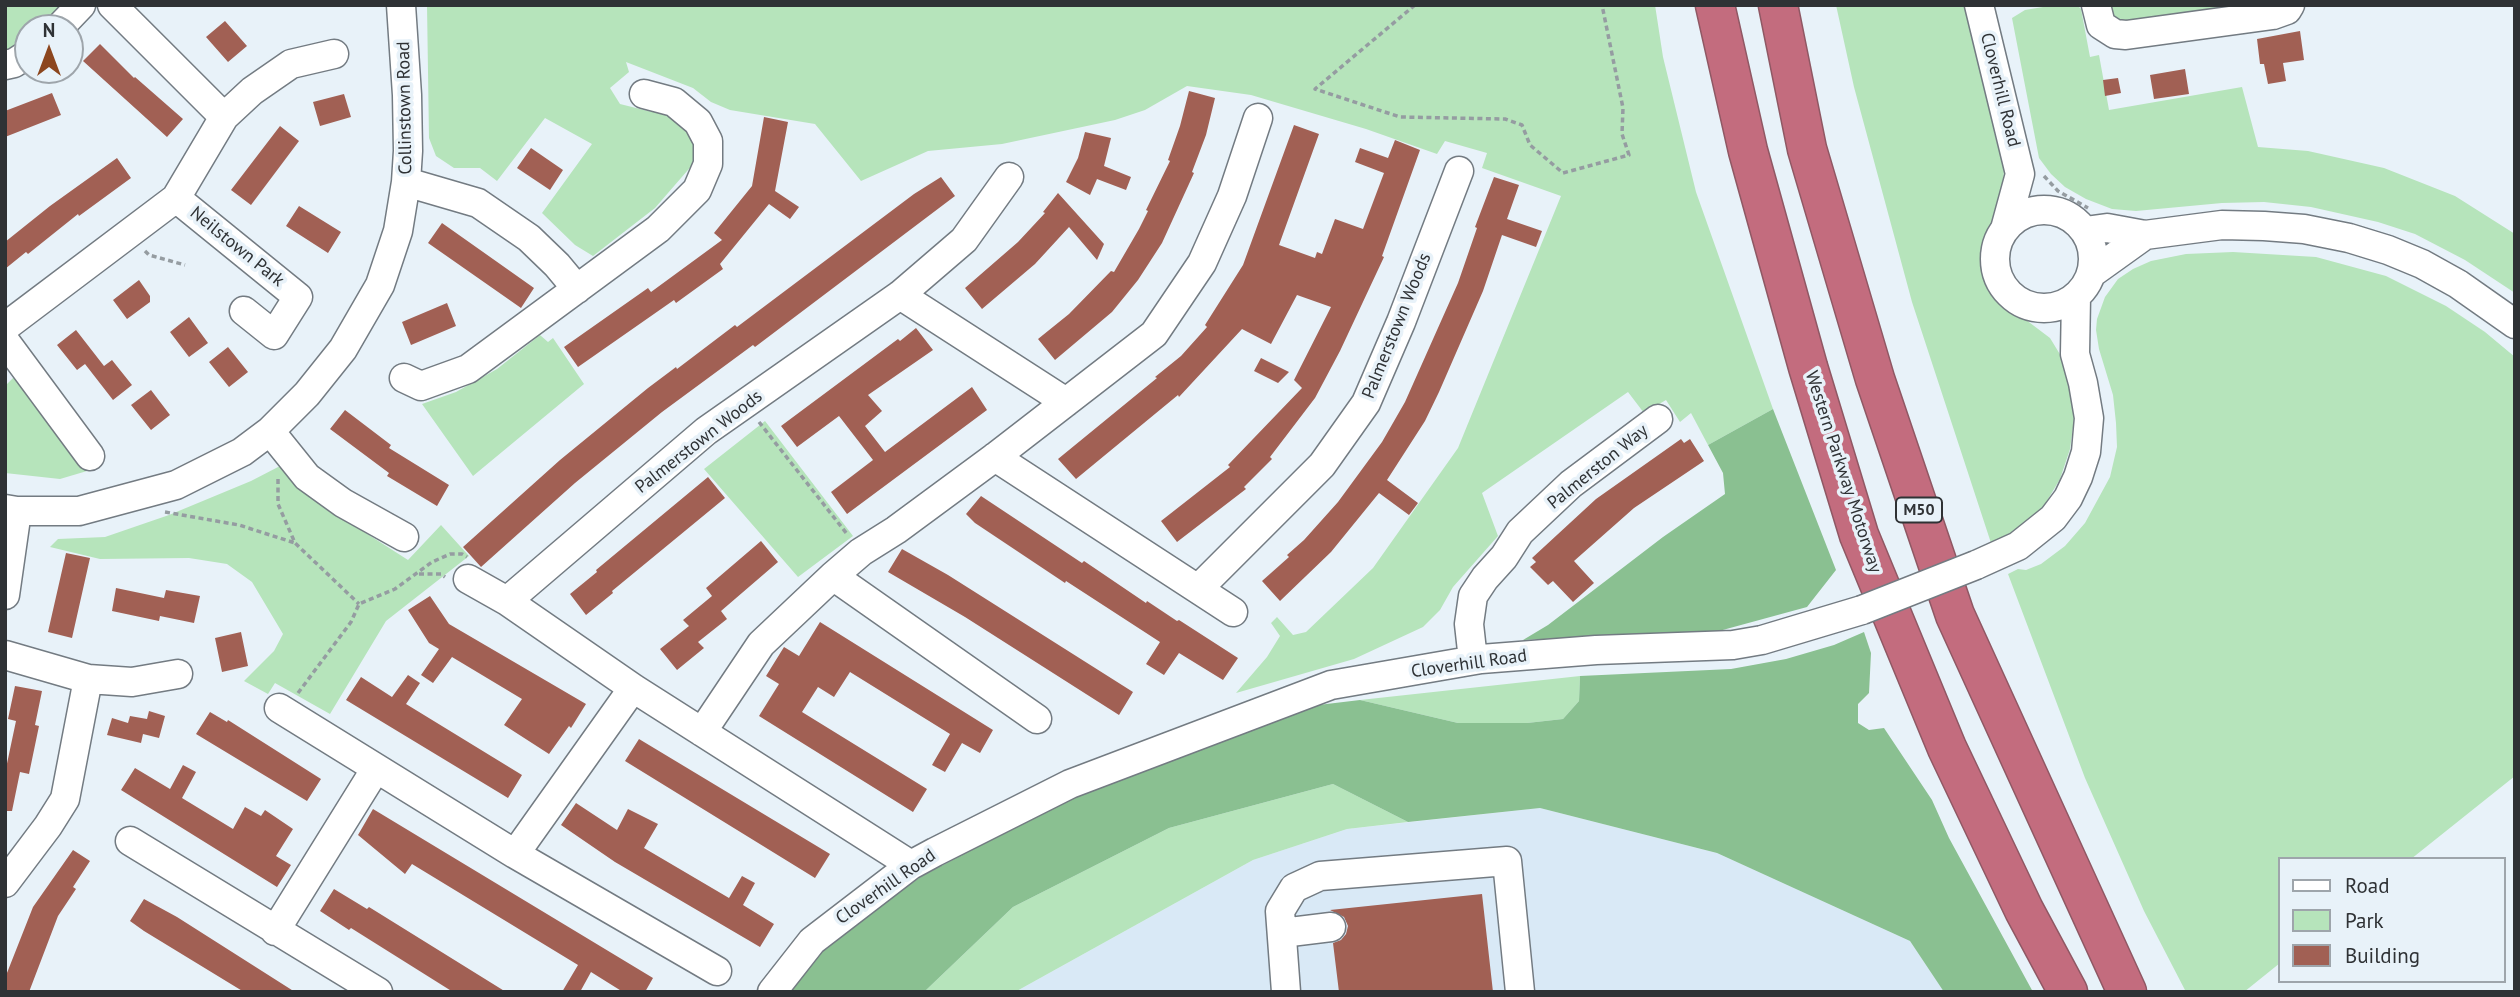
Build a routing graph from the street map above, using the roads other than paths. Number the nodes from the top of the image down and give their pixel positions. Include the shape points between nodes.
1 (112, 5) edge
2 (401, 5) edge
3 (1715, 5) edge
4 (1778, 5) edge
5 (1979, 5) edge
6 (2096, 5) edge
7 (2290, 5) edge
8 (334, 54) dead end
9 (644, 94) dead end
10 (225, 117) junction
11 (1258, 118) dead end
12 (1459, 171) dead end
13 (2020, 174) junction
14 (1009, 177) dead end
15 (406, 182) junction
16 (176, 198) junction
17 (2062, 213) junction
18 (2005, 229) junction
19 (2085, 232) junction
20 (2145, 235) junction
21 (2092, 274) junction
22 (577, 289) junction
23 (900, 295) junction
24 (2076, 297) junction
25 (2032, 307) junction
26 (244, 311) dead end
27 (2515, 324) edge
28 (5, 327) edge
29 (5, 341) edge
30 (2075, 354) junction
31 (404, 378) dead end
32 (1066, 402) junction
33 (1658, 419) dead end
34 (270, 431) junction
35 (90, 456) dead end
36 (995, 457) junction
37 (11, 510) edge
38 (404, 537) dead end
39 (463, 573) road end
40 (833, 576) junction
41 (1198, 589) junction
42 (5, 595) edge
43 (507, 601) junction
44 (1233, 612) dead end
45 (5, 655) edge
46 (1473, 660) junction
47 (178, 674) dead end
48 (88, 679) junction
49 (633, 688) junction
50 (286, 703) road end
51 (1037, 719) dead end
52 (702, 732) junction
53 (375, 770) junction
54 (130, 841) dead end
55 (515, 855) junction
56 (911, 865) junction
57 (5, 883) edge
58 (1331, 927) dead end
59 (275, 930) junction
60 (1282, 933) junction
61 (716, 971) dead end
62 (379, 992) edge
63 (772, 992) edge
64 (1286, 992) edge
65 (1520, 992) edge
66 (2068, 992) edge
67 (2127, 992) edge

1 - 10 street
2 - 15 street, Collinstown Road
3 - 66 highway, Western Parkway Motorway via 1748,151 1859,535 1947,748
4 - 67 highway, M50 via 1811,162 1875,379 1955,615
5 - 13 street, Cloverhill Road
6 - 7 street via 2101,25 2126,35 2276,14
8 - 10 street, Neilstown Park via 291,64 252,90
9 - 22 street via 674,102 698,122 708,141 708,164 697,190 658,229
10 - 16 street, Neilstown Park
11 - 32 street via 1232,196 1202,262 1154,334
12 - 41 street, Palmerstown Woods via 1366,403 1322,466
13 - 17 street
13 - 18 street, Cloverhill Road
14 - 23 street, Palmerstown Woods via 964,240
15 - 22 street via 478,203 528,238
15 - 34 street, Collinstown Road via 398,231 380,285 342,349
16 - 26 street, Neilstown Park via 298,297 275,335
16 - 28 street, Neilstown Park
17 - 18 street via 2032,211
17 - 19 street
18 - 25 street via 1996,251 1997,275 2017,300
19 - 20 street via 2106,228
19 - 21 street via 2092,245
20 - 21 street
20 - 27 street via 2222,225 2305,229 2349,238 2422,264
21 - 24 street
22 - 31 street via 468,369 421,386
23 - 32 street
23 - 43 street, Palmerstown Woods via 706,431
24 - 25 street via 2047,309
24 - 30 street
25 - 30 street
29 - 35 street
30 - 46 street, Cloverhill Road, bridge via 2090,418 2086,452 2068,498 2053,518 2018,546 1861,610 1762,640
32 - 36 street
33 - 46 street, Palmerston Way via 1571,484 1520,533 1485,578 1473,596 1469,624
34 - 37 street, Collinstown Road via 242,452 176,485 79,511
34 - 38 street via 307,477
36 - 40 street
36 - 41 street
37 - 42 street
39 - 43 street
40 - 51 street
40 - 52 street via 761,644
41 - 44 street
43 - 49 street
45 - 48 street
46 - 56 street, Cloverhill Road via 1331,685 1070,784
47 - 48 street via 132,682
48 - 57 street via 65,799
49 - 52 street
49 - 55 street
50 - 53 street
52 - 56 street
53 - 55 street
53 - 59 street
54 - 59 street
55 - 61 street
56 - 63 street, Cloverhill Road via 812,941
58 - 60 street
59 - 62 street
60 - 64 street
60 - 65 street via 1280,911 1294,888 1320,876 1507,861

